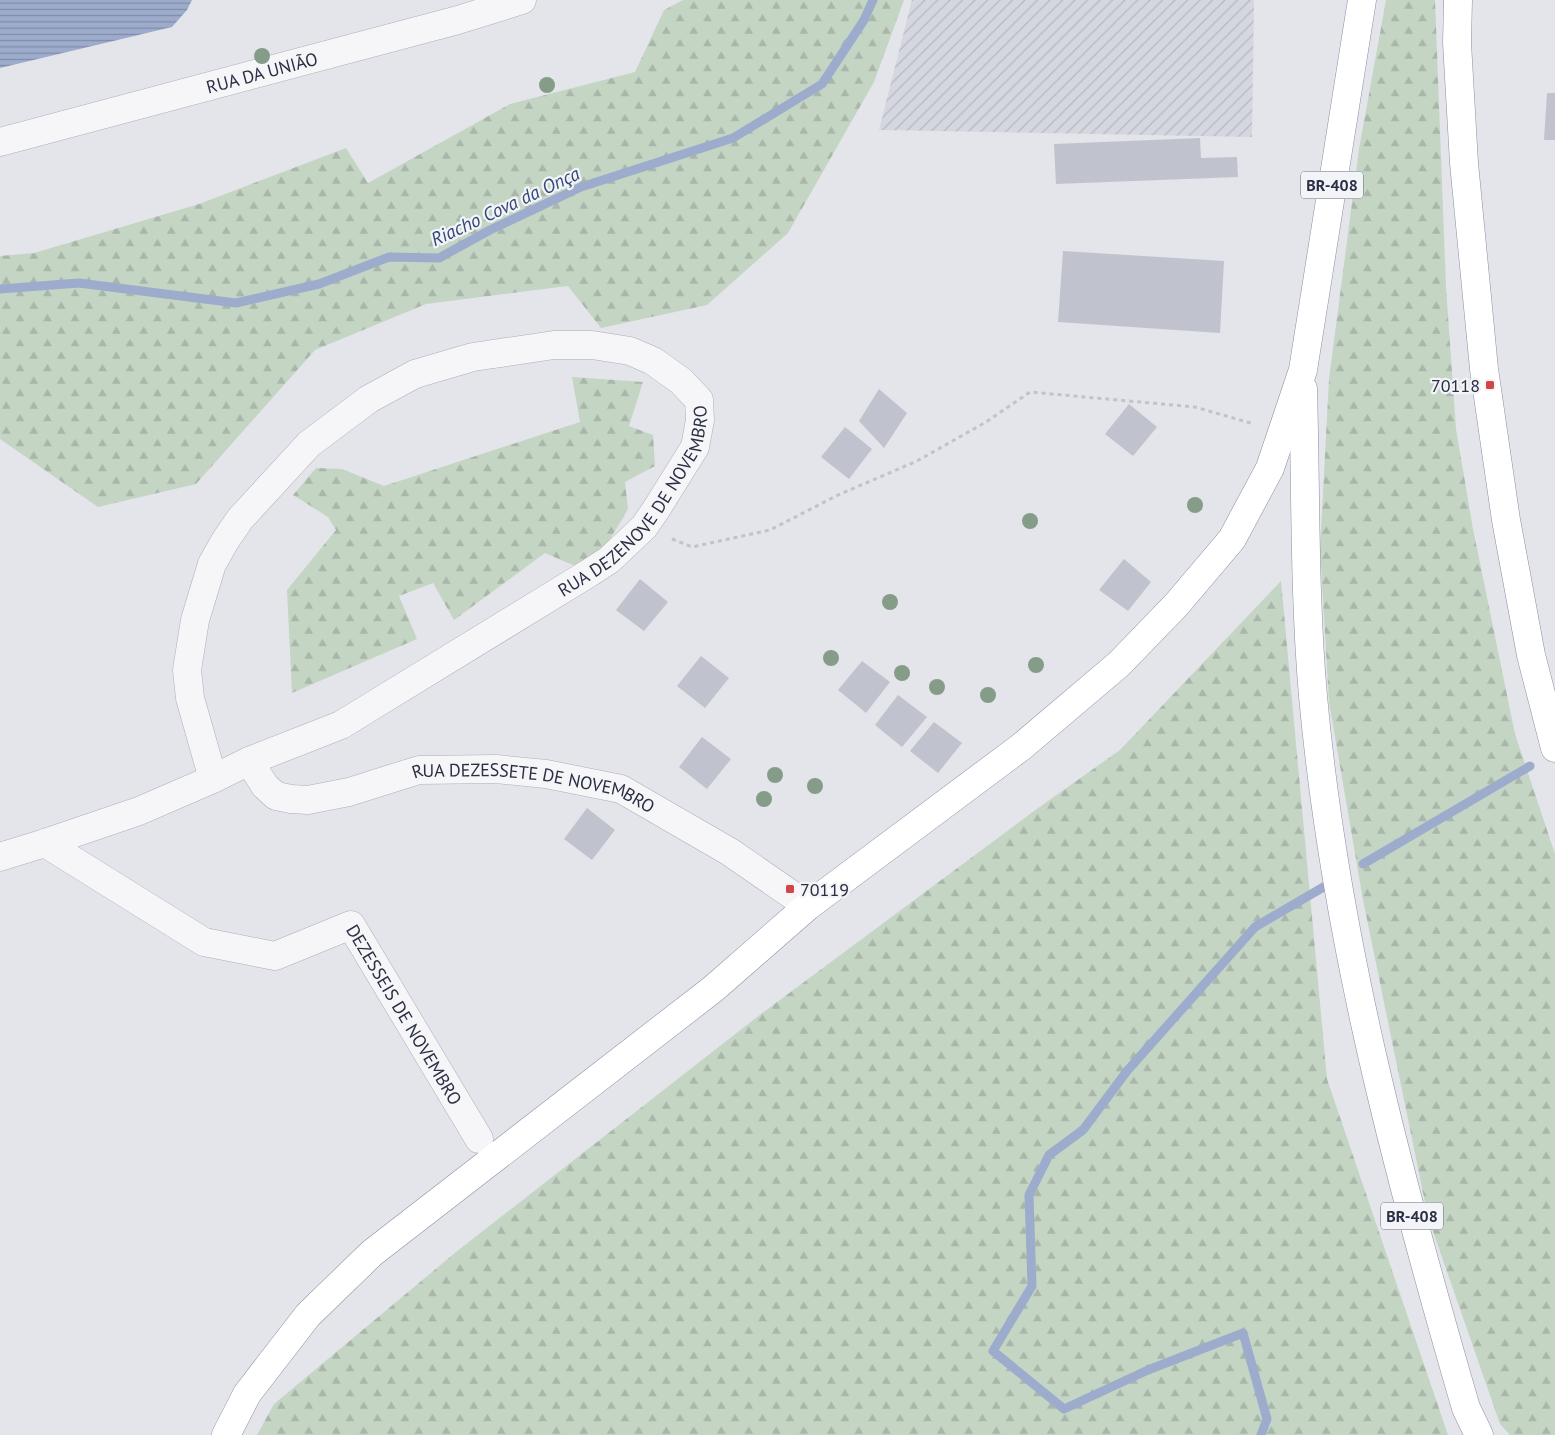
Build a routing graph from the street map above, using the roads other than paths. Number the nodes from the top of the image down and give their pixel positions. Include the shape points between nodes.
1 (522, 0) edge
2 (1362, 0) edge
3 (1458, 0) edge
4 (0, 142) edge
5 (1303, 370) junction
6 (1555, 748) edge
7 (249, 761) junction
8 (213, 779) junction
9 (45, 843) junction
10 (0, 857) edge
11 (808, 906) junction
12 (479, 1139) dead end
13 (1466, 1408) junction
14 (226, 1435) edge
15 (1479, 1435) edge
16 (1490, 1435) edge

1 - 4 street, RUA DA UNIÃO
2 - 5 highway, BR-408
3 - 6 highway via 1457,42 1464,163 1484,369 1506,520 1531,655
5 - 11 highway via 1270,468 1232,539 1176,604 1119,664 1021,747
5 - 13 highway, BR-408 via 1309,635 1327,806 1364,1021 1398,1163
7 - 8 street, RUA DEZENOVE DE NOVEMBRO
7 - 8 street, RUA DEZENOVE DE NOVEMBRO via 341,724 609,560 644,527 695,446 700,420 699,400 681,380 653,361 630,351 592,345 554,345 473,357 415,374 369,399 309,444 240,519 212,564 195,620 187,670 190,698
7 - 11 street, RUA DEZESSETE DE NOVEMBRO via 265,786 276,796 291,799 308,800 349,792 419,770 496,769 546,774 621,789 730,852
8 - 9 street, RUA DEZENOVE DE NOVEMBRO via 139,811
9 - 10 street, RUA DEZENOVE DE NOVEMBRO
9 - 12 street, DEZESSEIS DE NOVEMBRO via 204,942 275,956 351,926
11 - 14 highway via 713,989 372,1253 308,1315 247,1394
13 - 15 highway, BR-408
13 - 16 highway

